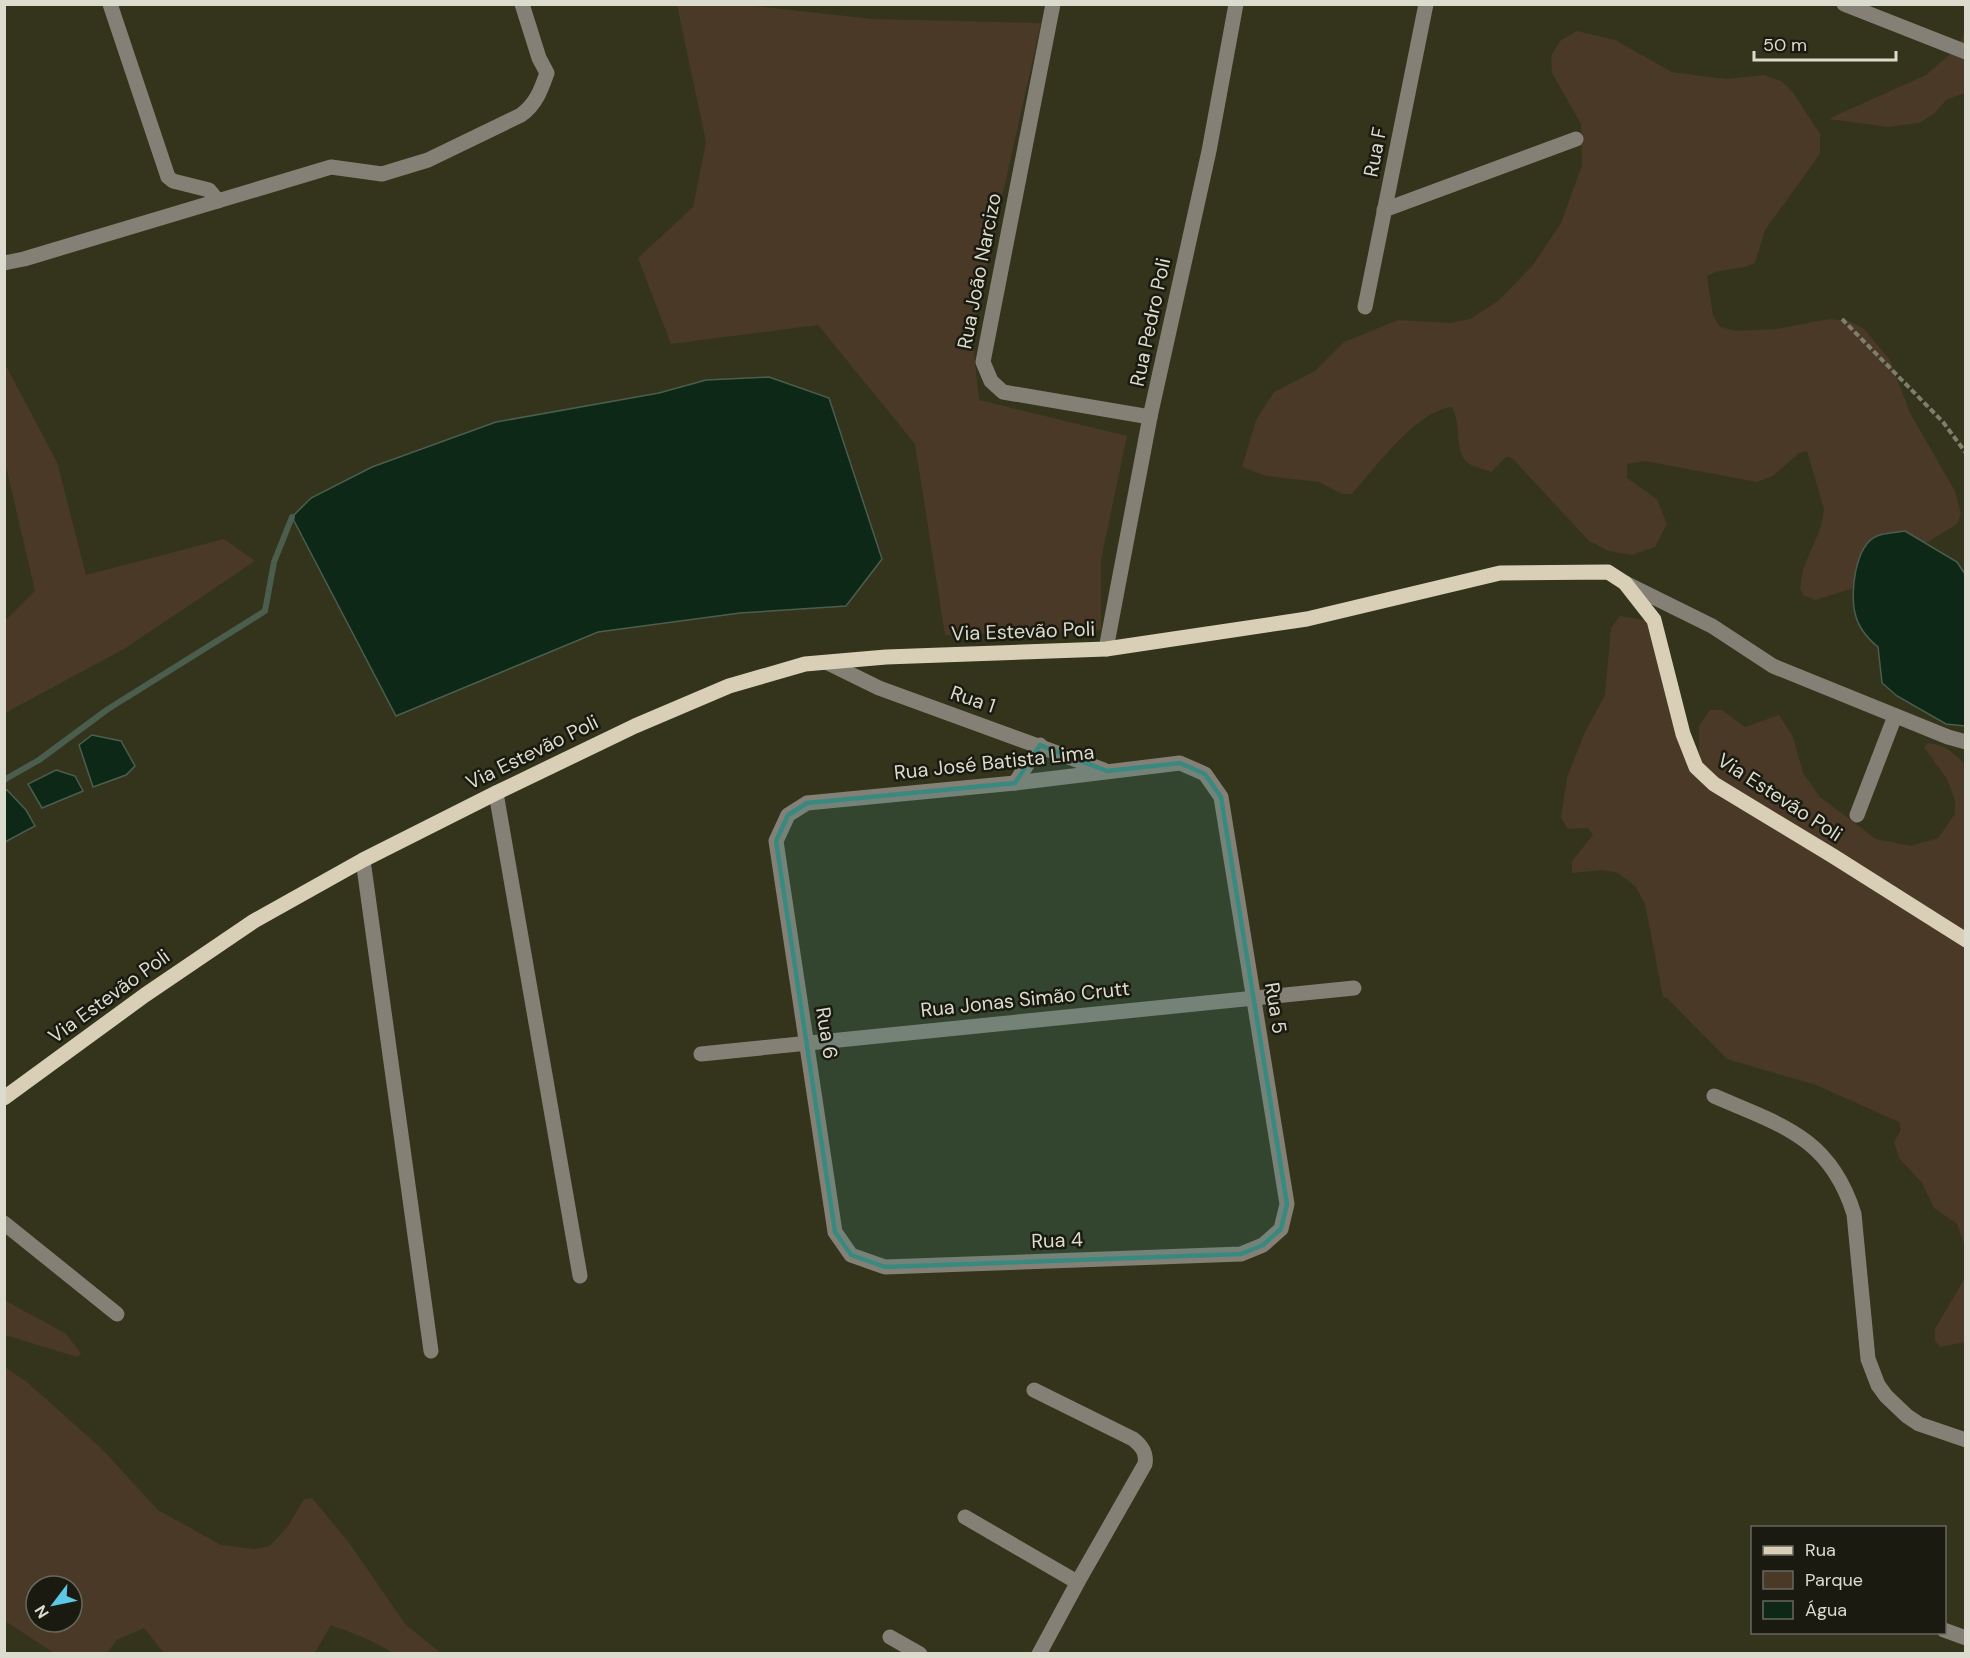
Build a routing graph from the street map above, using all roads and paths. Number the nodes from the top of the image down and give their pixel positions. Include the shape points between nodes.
1 (110, 4) edge
2 (522, 4) edge
3 (1053, 4) edge
4 (1236, 4) edge
5 (1426, 4) edge
6 (1844, 4) edge
7 (1965, 52) edge
8 (1576, 139) dead end
9 (218, 201) junction
10 (1384, 210) junction
11 (4, 263) edge
12 (1365, 307) dead end
13 (1842, 319) dead end
14 (1150, 417) junction
15 (1965, 453) edge
16 (1626, 583) junction
17 (1106, 649) junction
18 (828, 663) junction
19 (1895, 716) junction
20 (1965, 742) edge
21 (1040, 745) junction
22 (1107, 771) junction
23 (1205, 774) joint
24 (1015, 783) junction
25 (496, 793) junction
26 (788, 815) joint
27 (1857, 815) dead end
28 (363, 860) junction
29 (1965, 940) edge
30 (1354, 988) dead end
31 (1253, 997) junction
32 (807, 1043) junction
33 (701, 1054) dead end
34 (1714, 1096) dead end
35 (4, 1098) edge
36 (4, 1223) edge
37 (1263, 1245) joint
38 (851, 1254) joint
39 (580, 1276) dead end
40 (117, 1314) dead end
41 (431, 1351) dead end
42 (1034, 1390) dead end
43 (1965, 1440) edge
44 (965, 1517) dead end
45 (1077, 1582) junction
46 (1946, 1631) edge
47 (890, 1637) dead end
48 (1965, 1638) edge
49 (920, 1653) edge
50 (1039, 1653) edge

1 - 9 street via 168,177 209,190
2 - 9 street via 547,72 532,107 521,115 428,160 382,174 332,167
3 - 14 street, Rua João Narcizo via 983,362 991,381 1003,392
4 - 14 street, Rua Pedro Poli via 1209,151
5 - 10 street, Rua F
6 - 7 street
8 - 10 street
9 - 11 street
10 - 12 street, Rua F
13 - 15 path via 1943,422
14 - 17 street, Rua Pedro Poli
16 - 17 main road, Via Estevão Poli via 1608,572 1500,573 1307,619
16 - 19 street via 1712,626 1773,666
16 - 29 main road, Via Estevão Poli via 1654,620 1683,734 1696,767 1714,784
17 - 18 main road, Via Estevão Poli via 886,657
18 - 21 street, Rua 1 via 879,688
18 - 25 main road, Via Estevão Poli via 805,664 729,686
19 - 20 street
19 - 27 street
21 - 22 street, Rua 1
21 - 24 street
22 - 23 street, Rua José Batista Lima via 1180,763
22 - 24 street, Rua José Batista Lima
23 - 31 street, Rua 5 via 1221,797
24 - 26 street, Rua José Batista Lima via 807,803
25 - 28 main road, Via Estevão Poli
25 - 39 street
26 - 32 street, Rua 6 via 776,841
28 - 35 main road, Via Estevão Poli via 254,921
28 - 41 street
30 - 31 street, Rua Jonas Simão Crutt
31 - 32 street, Rua Jonas Simão Crutt
31 - 37 street, Rua 5 via 1287,1204 1281,1229
32 - 33 street, Rua Jonas Simão Crutt
32 - 38 street, Rua 6 via 836,1232
34 - 43 street via 1788,1128 1814,1146 1835,1171 1854,1214 1868,1359 1878,1385 1891,1402 1919,1424
36 - 40 street
37 - 38 street, Rua 4 via 1241,1254 885,1267
42 - 45 street via 1133,1439 1146,1458
44 - 45 street
45 - 50 street
46 - 48 street
47 - 49 street

